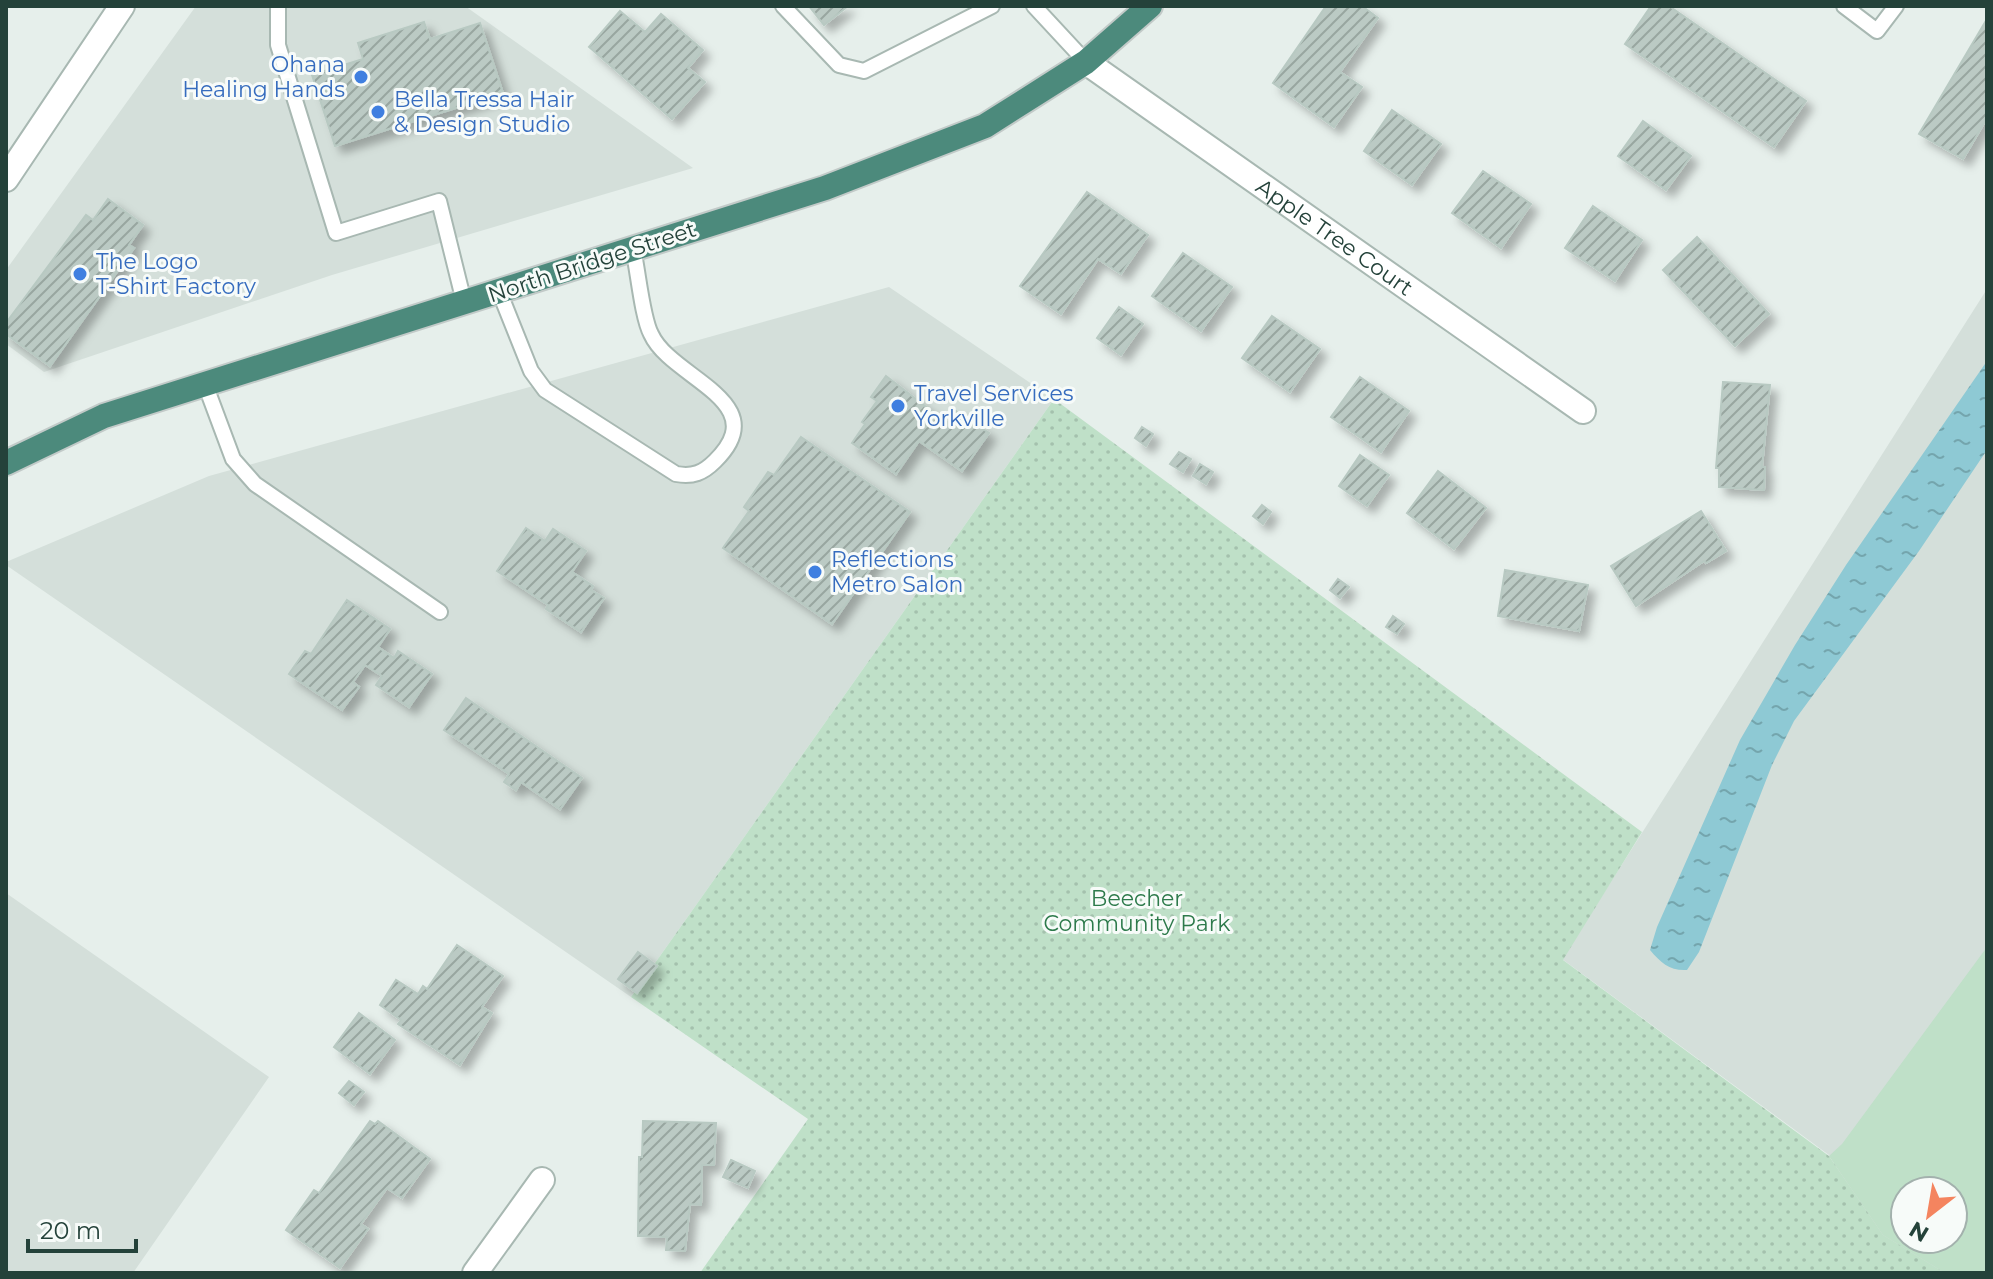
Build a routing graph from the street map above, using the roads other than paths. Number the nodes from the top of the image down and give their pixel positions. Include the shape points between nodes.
1 (278, 6) edge
2 (783, 6) edge
3 (992, 6) edge
4 (1034, 6) edge
5 (1150, 6) edge
6 (1844, 6) edge
7 (1896, 6) edge
8 (120, 7) edge
9 (1086, 62) junction
10 (6, 179) edge
11 (633, 249) junction
12 (499, 291) junction
13 (464, 302) junction
14 (205, 384) junction
15 (1583, 411) dead end
16 (6, 463) edge
17 (440, 612) dead end
18 (542, 1180) dead end
19 (475, 1273) edge

1 - 13 lane via 278,45 336,233 439,201
2 - 3 lane via 839,65 864,71
4 - 9 lane
5 - 9 highway, North Bridge Street
6 - 7 lane via 1877,31
8 - 10 street
9 - 11 highway, North Bridge Street via 985,126 825,188
9 - 15 street, Apple Tree Court
11 - 12 highway, North Bridge Street
11 - 12 lane via 650,334 663,353 722,399 733,416 733,433 724,452 691,477 676,474 545,390 531,371
12 - 13 highway, North Bridge Street
13 - 14 highway, North Bridge Street
14 - 16 highway, North Bridge Street via 104,416
14 - 17 lane via 233,459 255,484
18 - 19 street

